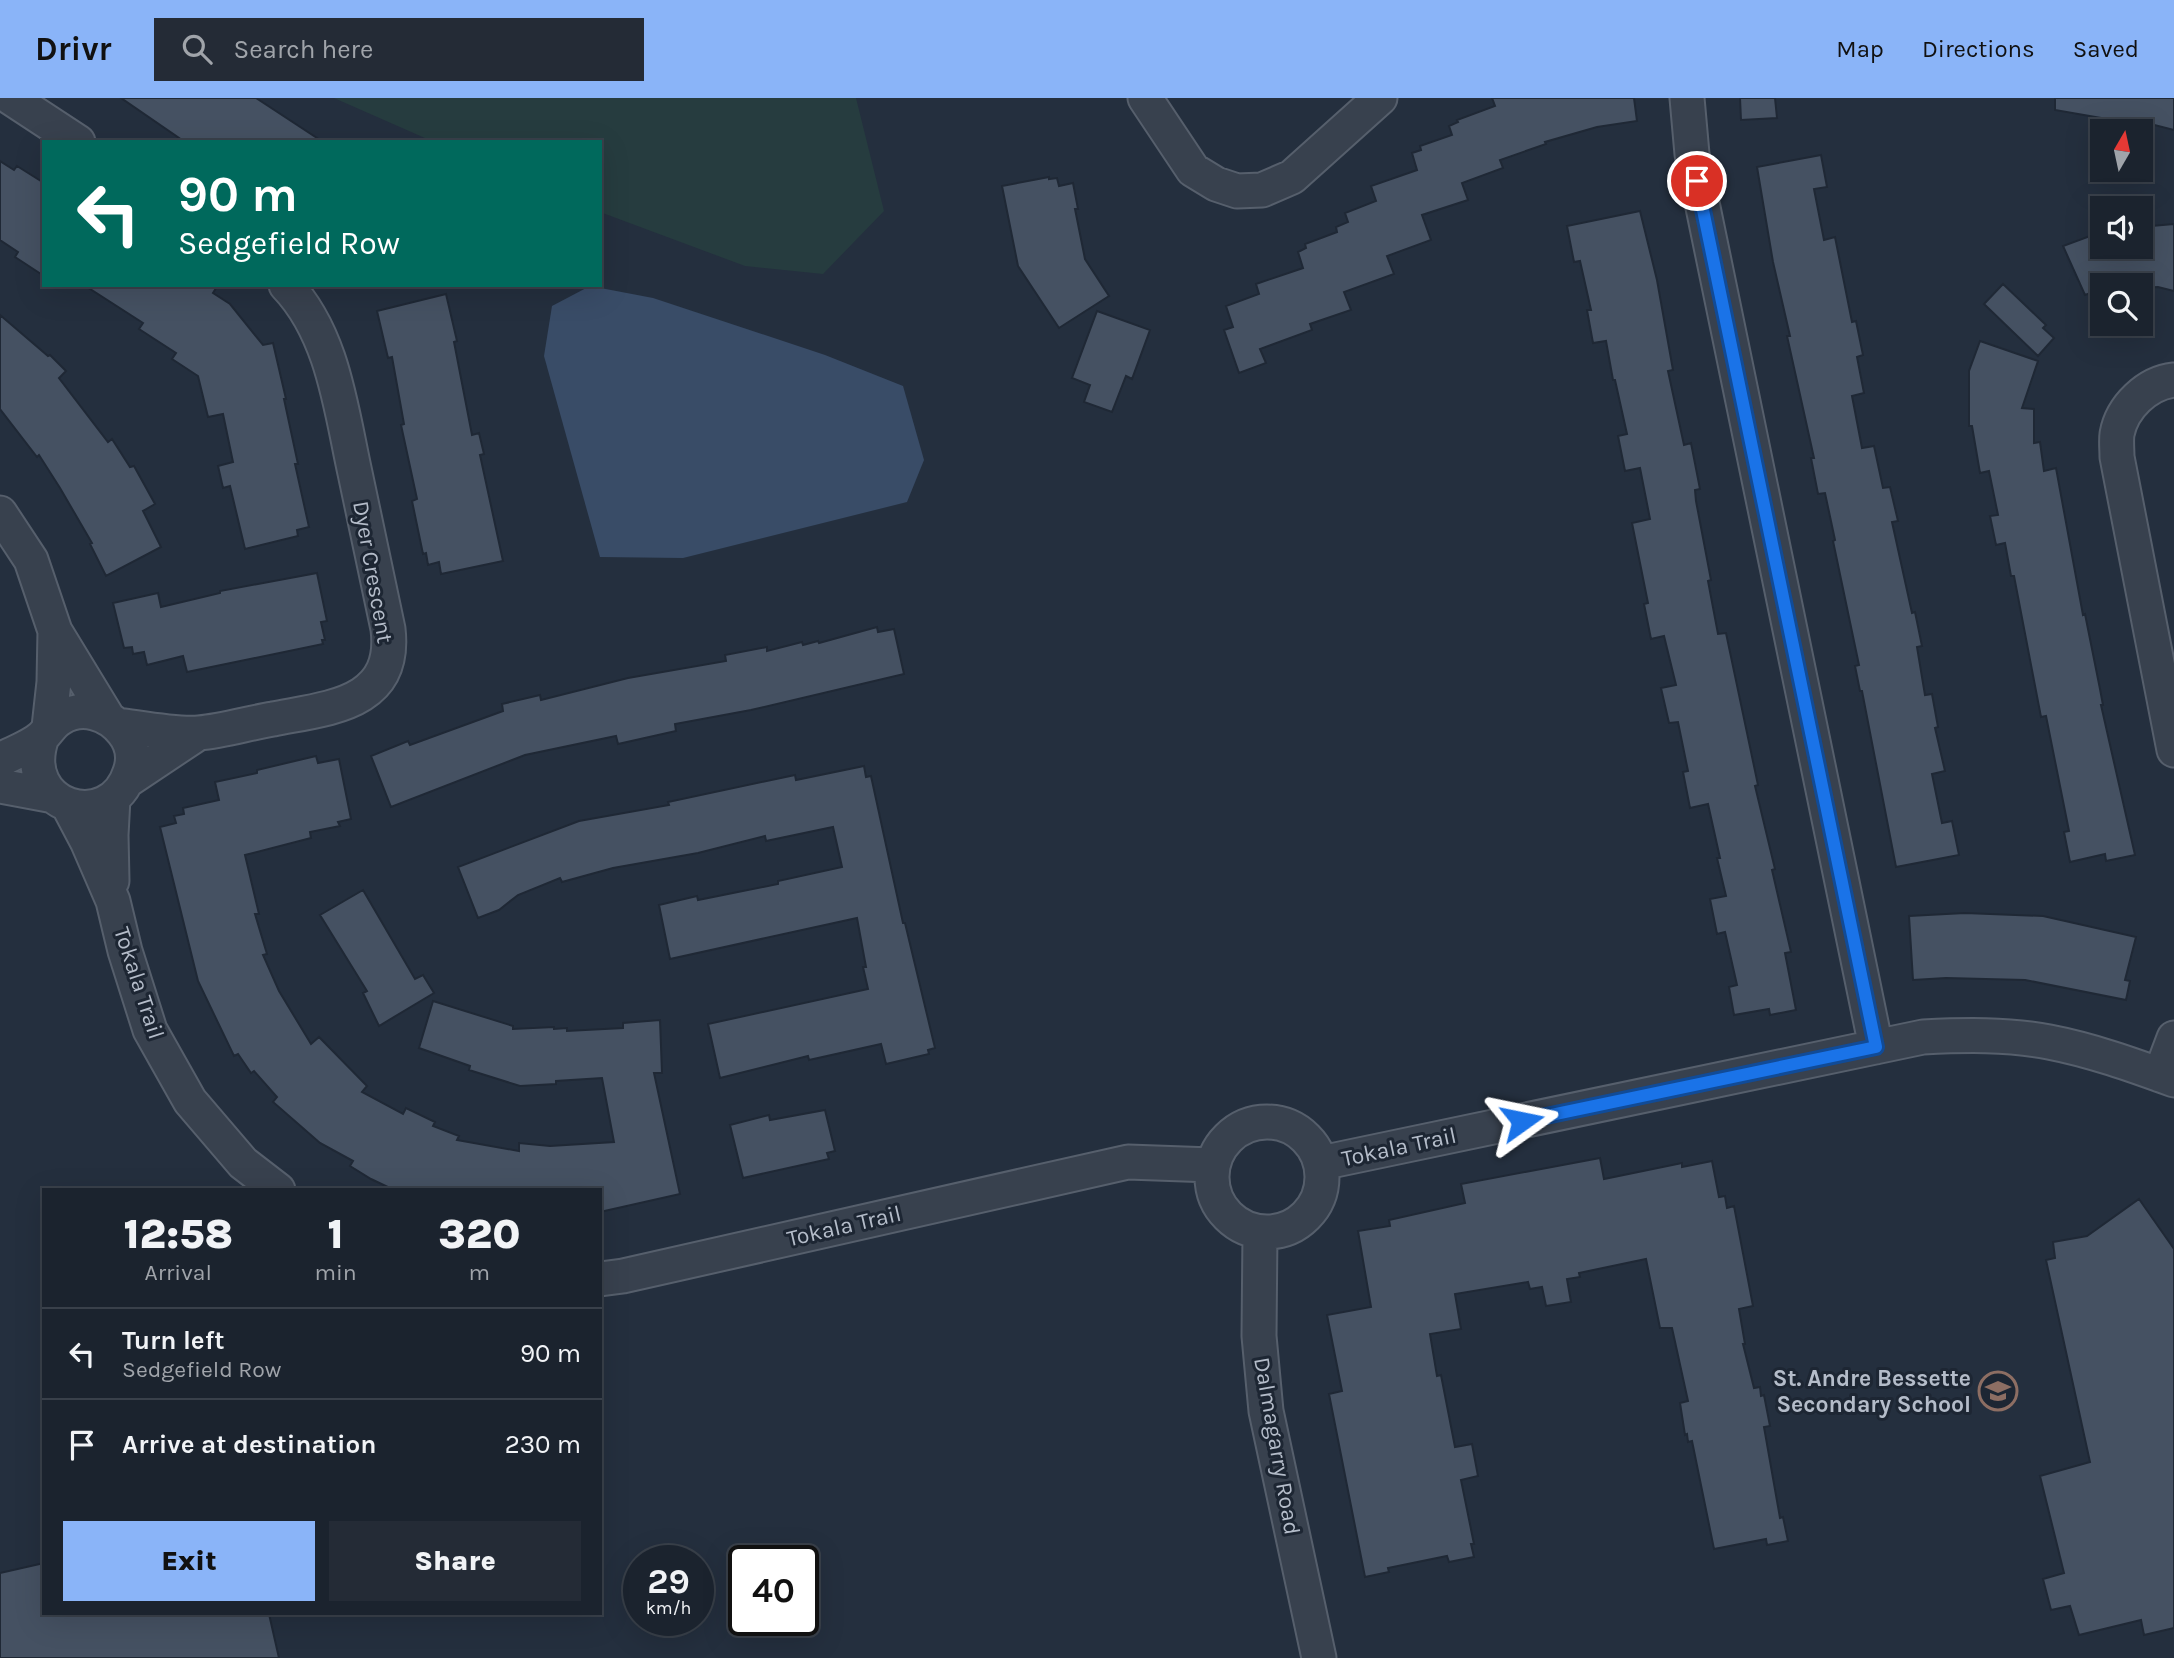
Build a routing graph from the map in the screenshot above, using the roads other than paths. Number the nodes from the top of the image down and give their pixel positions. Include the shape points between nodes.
1 (11, 98) edge
2 (1145, 98) edge
3 (1380, 98) edge
4 (1687, 98) edge
5 (75, 140) edge
6 (288, 287) edge
7 (2174, 380) edge
8 (0, 513) edge
9 (55, 631) junction
10 (113, 721) junction
11 (46, 732) junction
12 (197, 734) junction
13 (2174, 750) edge
14 (0, 760) edge
15 (0, 786) edge
16 (120, 789) junction
17 (61, 801) junction
18 (113, 901) junction
19 (2174, 1038) edge
20 (1876, 1047) junction
21 (2167, 1078) edge
22 (1321, 1163) junction
23 (1212, 1165) junction
24 (275, 1188) edge
25 (1260, 1232) junction
26 (602, 1279) edge
27 (1318, 1658) edge

1 - 5 street
2 - 3 street via 1194,170 1237,191 1262,190 1292,177
4 - 20 street via 1692,154
6 - 12 street, Dyer Crescent via 315,325 334,377 388,629 386,664 378,682 366,693 340,706
7 - 13 street via 2143,391 2117,433 2117,457
8 - 9 street via 31,560
9 - 10 street
9 - 11 street via 54,682
10 - 11 street via 93,712 77,712 62,717
10 - 12 street, Dyer Crescent
10 - 16 street via 132,751 132,766
11 - 14 street
11 - 17 street via 36,753 37,769 43,784
12 - 16 street, Dyer Crescent
15 - 17 street
16 - 17 street via 99,805 83,808
16 - 18 street, Tokala Trail via 111,835
17 - 18 street, Tokala Trail via 87,841
18 - 24 street, Tokala Trail via 150,1030 190,1101 243,1163
19 - 21 street
20 - 21 street, Tokala Trail via 1923,1037 2004,1037 2084,1050
20 - 22 street, Tokala Trail
22 - 23 street via 1301,1132 1266,1121 1231,1134
22 - 25 street via 1319,1199 1309,1214 1295,1226
23 - 25 street via 1216,1201 1242,1227
23 - 26 street, Tokala Trail via 1128,1162
25 - 27 street, Dalmagarry Road via 1259,1336 1266,1411

